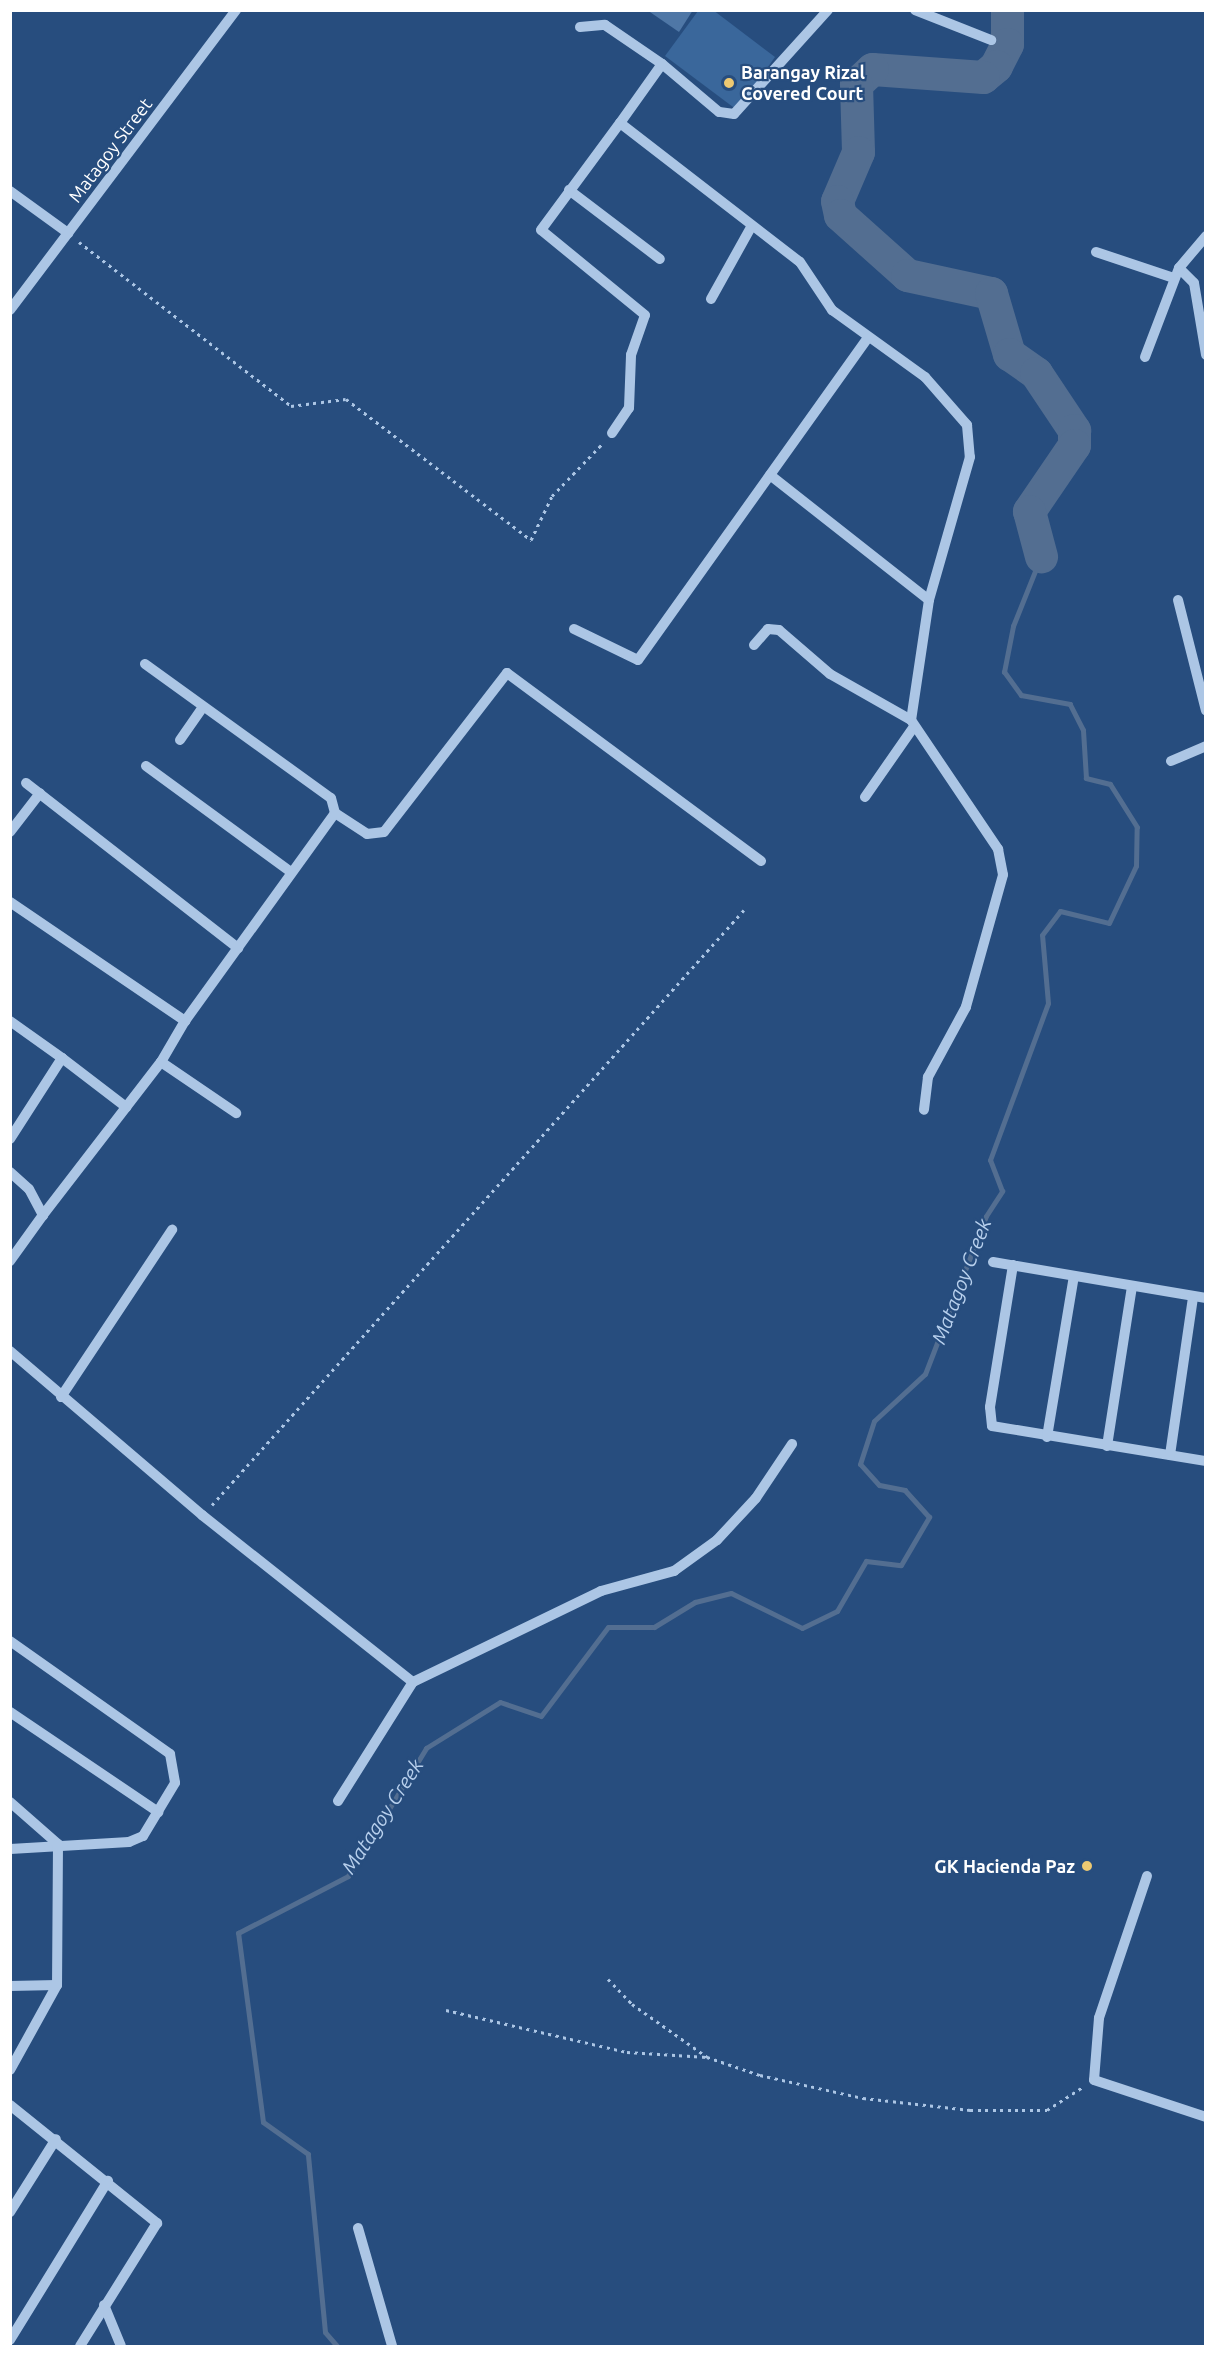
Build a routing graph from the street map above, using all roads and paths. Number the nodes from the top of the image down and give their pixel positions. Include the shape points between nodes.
1 (236, 10) edge
2 (828, 10) edge
3 (915, 10) edge
4 (580, 27) dead end
5 (991, 40) dead end
6 (662, 64) junction
7 (620, 123) junction
8 (569, 190) junction
9 (10, 191) edge
10 (751, 227) junction
11 (68, 233) junction
12 (1206, 236) edge
13 (1096, 252) dead end
14 (660, 259) dead end
15 (1179, 268) junction
16 (1174, 278) junction
17 (711, 299) dead end
18 (10, 310) edge
19 (867, 339) junction
20 (1206, 355) edge
21 (1145, 357) dead end
22 (612, 433) joint
23 (770, 475) junction
24 (928, 600) junction
25 (1178, 600) dead end
26 (574, 629) dead end
27 (754, 645) dead end
28 (145, 664) dead end
29 (203, 707) junction
30 (1206, 711) edge
31 (912, 724) junction
32 (180, 740) dead end
33 (1206, 746) edge
34 (1171, 761) dead end
35 (146, 766) dead end
36 (26, 783) dead end
37 (40, 793) junction
38 (865, 797) dead end
39 (335, 813) junction
40 (10, 832) edge
41 (761, 861) dead end
42 (291, 872) junction
43 (10, 902) edge
44 (744, 910) dead end
45 (238, 948) junction
46 (10, 1021) edge
47 (185, 1021) junction
48 (62, 1058) junction
49 (161, 1062) junction
50 (126, 1107) junction
51 (924, 1110) dead end
52 (236, 1113) dead end
53 (10, 1139) edge
54 (10, 1172) edge
55 (43, 1215) junction
56 (172, 1230) dead end
57 (10, 1261) edge
58 (993, 1262) dead end
59 (1013, 1265) junction
60 (1074, 1276) junction
61 (1132, 1286) junction
62 (1193, 1297) junction
63 (1206, 1298) edge
64 (10, 1351) edge
65 (61, 1397) junction
66 (1047, 1437) junction
67 (792, 1444) dead end
68 (1107, 1446) junction
69 (1170, 1455) junction
70 (1206, 1461) edge
71 (202, 1515) junction
72 (10, 1641) edge
73 (413, 1682) junction
74 (10, 1712) edge
75 (338, 1801) dead end
76 (10, 1802) edge
77 (158, 1812) junction
78 (58, 1844) junction
79 (10, 1849) edge
80 (1147, 1876) dead end
81 (608, 1979) dead end
82 (57, 1985) junction
83 (10, 1986) edge
84 (446, 2010) dead end
85 (707, 2057) junction
86 (10, 2070) edge
87 (1094, 2080) junction
88 (10, 2105) edge
89 (1206, 2117) edge
90 (56, 2139) junction
91 (108, 2181) junction
92 (10, 2212) edge
93 (358, 2228) dead end
94 (104, 2305) junction
95 (10, 2340) edge
96 (80, 2346) edge
97 (121, 2346) edge
98 (392, 2346) edge

1 - 11 street, Matagoy Street
2 - 6 street via 734,114 719,112
3 - 5 street
4 - 6 street via 605,25
6 - 7 street
7 - 8 street
7 - 10 street
8 - 14 street
8 - 22 street via 542,224 541,234 645,315 631,355 629,408
9 - 11 street
10 - 17 street
10 - 19 street via 807,269 824,302
11 - 18 street, Matagoy Street
11 - 22 path via 291,406 345,399 531,540 552,496
12 - 15 street
13 - 16 street
15 - 16 street
15 - 20 street via 1194,283
16 - 21 street
19 - 23 street
19 - 24 street via 925,377 967,425 970,457
23 - 24 street
23 - 26 street via 639,660
24 - 31 street
25 - 30 street
27 - 31 street via 768,629 780,630 830,674
28 - 29 street
29 - 32 street
29 - 39 street via 331,798
31 - 38 street
31 - 51 street via 998,849 1003,875 966,1007 928,1077
33 - 34 street
35 - 42 street
36 - 37 street
37 - 40 street
37 - 45 street
39 - 41 street via 367,834 384,832 507,673
39 - 42 street
42 - 45 street
43 - 47 street
44 - 71 path
45 - 47 street
46 - 48 street
47 - 49 street
48 - 50 street
48 - 53 street
49 - 50 street
49 - 52 street
50 - 55 street
54 - 55 street via 29,1189
55 - 57 street
56 - 65 street
58 - 59 street
59 - 60 street
59 - 66 street via 989,1419 1000,1430
60 - 61 street
60 - 66 street
61 - 62 street
61 - 68 street
62 - 63 street
62 - 69 street
64 - 65 street
65 - 71 street
66 - 68 street
67 - 73 street via 756,1498 717,1540 674,1571 600,1591
68 - 69 street
69 - 70 street
71 - 73 street
72 - 77 street via 170,1754 175,1783
73 - 75 street
74 - 77 street
76 - 78 street
77 - 78 street via 143,1836 129,1842
78 - 79 street
78 - 82 street
80 - 87 street via 1099,2018
81 - 85 path via 632,2004
82 - 83 street
82 - 86 street
84 - 85 path via 627,2052
85 - 87 path via 864,2098 970,2110 1047,2110
87 - 89 street
88 - 90 street
90 - 91 street
90 - 92 street
91 - 94 street via 157,2223
91 - 95 street
93 - 98 street
94 - 96 street
94 - 97 street

